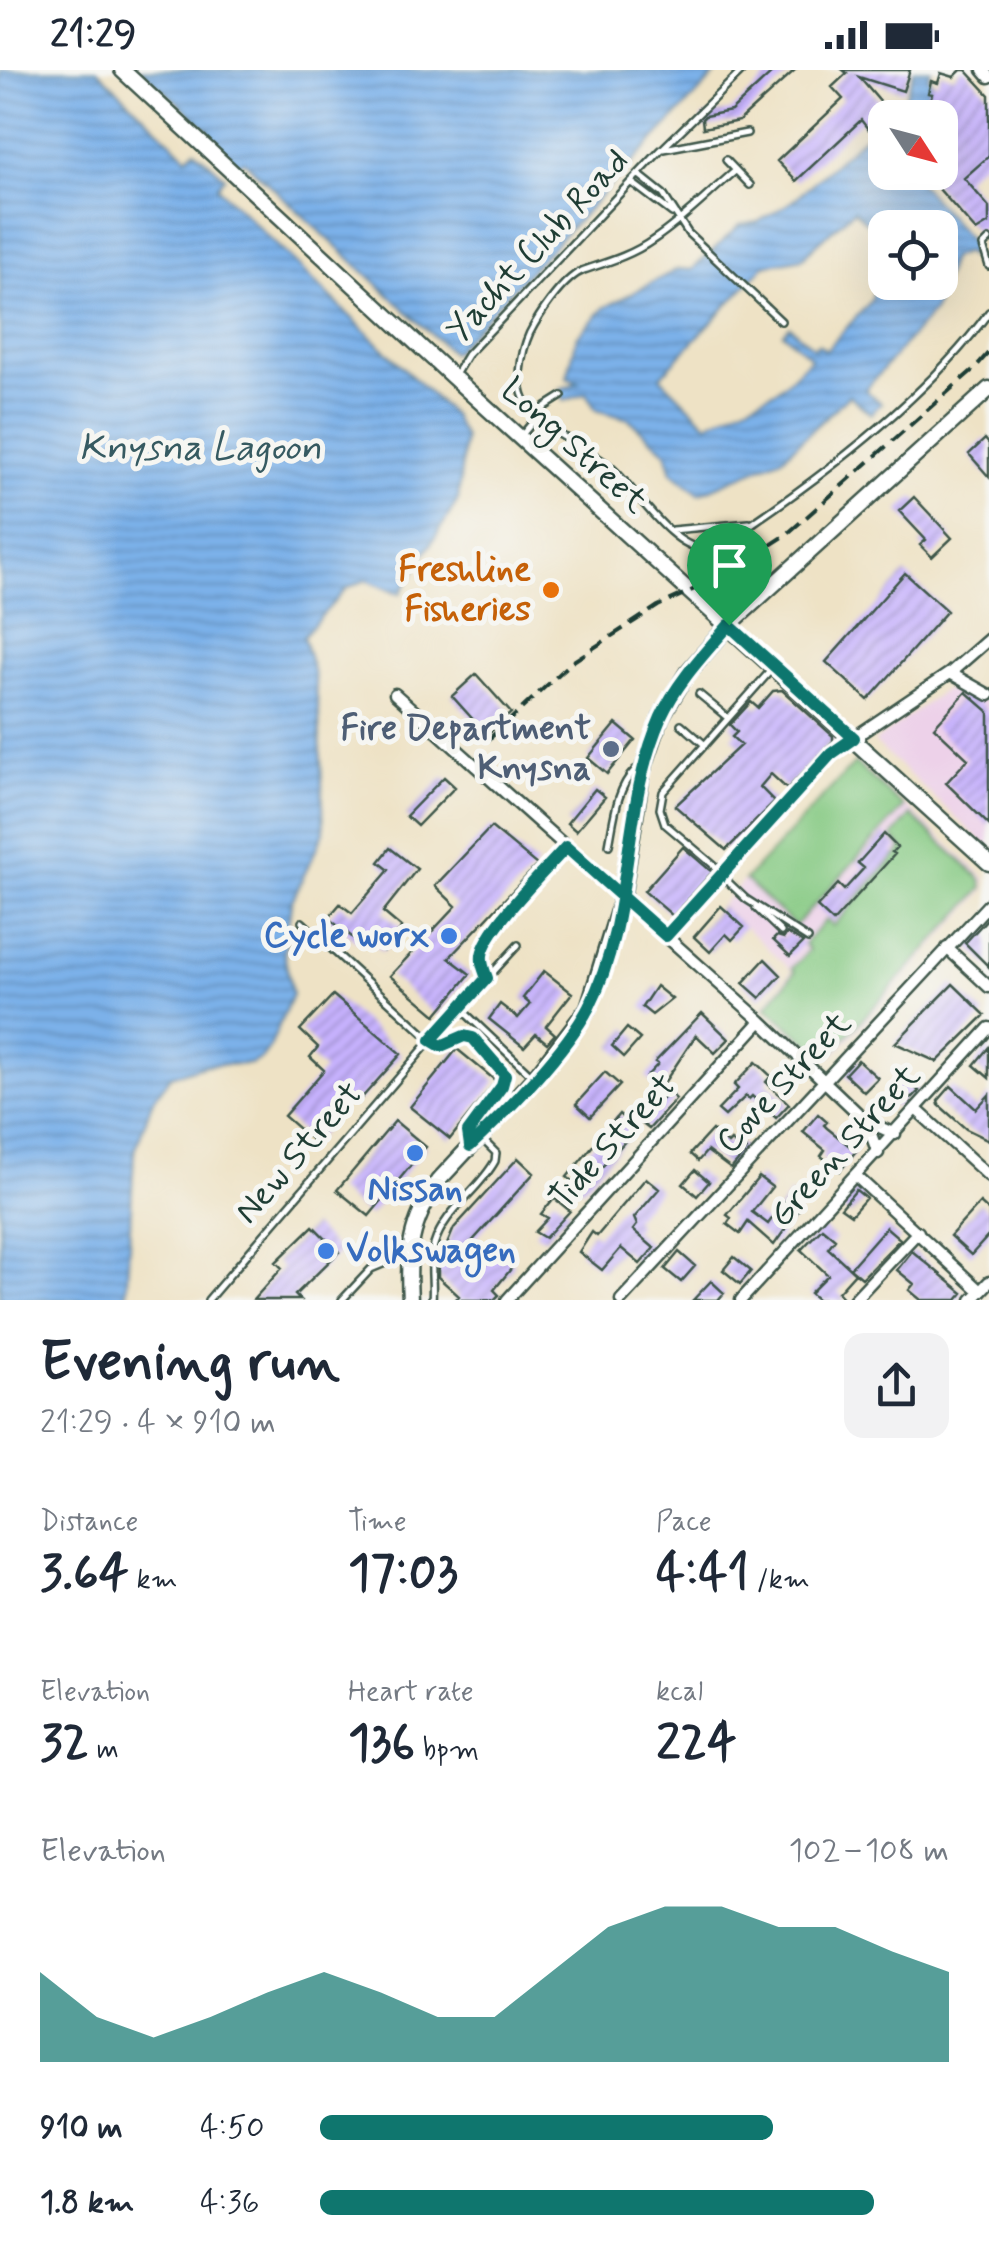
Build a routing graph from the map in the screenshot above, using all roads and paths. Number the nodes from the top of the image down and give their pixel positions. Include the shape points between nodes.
1 (122, 70) edge
2 (744, 70) edge
3 (982, 70) edge
4 (989, 77) edge
5 (746, 133) dead end
6 (661, 150) junction
7 (726, 160) dead end
8 (734, 172) junction
9 (638, 174) junction
10 (631, 182) junction
11 (750, 185) dead end
12 (679, 218) junction
13 (989, 240) edge
14 (989, 266) edge
15 (989, 312) edge
16 (782, 321) dead end
17 (453, 377) junction
18 (989, 389) edge
19 (562, 396) dead end
20 (536, 416) junction
21 (521, 436) junction
22 (752, 523) junction
23 (672, 530) junction
24 (729, 625) junction
25 (989, 639) edge
26 (774, 666) junction
27 (950, 674) junction
28 (395, 694) dead end
29 (700, 694) dead end
30 (989, 695) edge
31 (728, 718) junction
32 (681, 724) dead end
33 (854, 738) junction
34 (705, 745) junction
35 (642, 772) junction
36 (609, 846) dead end
37 (566, 847) junction
38 (989, 863) edge
39 (722, 874) junction
40 (622, 898) junction
41 (746, 899) junction
42 (989, 904) edge
43 (302, 922) dead end
44 (781, 932) dead end
45 (666, 936) junction
46 (808, 939) dead end
47 (518, 945) dead end
48 (947, 948) junction
49 (487, 978) junction
50 (989, 987) edge
51 (460, 1008) junction
52 (761, 1021) junction
53 (989, 1028) edge
54 (431, 1040) junction
55 (534, 1078) junction
56 (824, 1080) junction
57 (917, 1110) junction
58 (866, 1121) junction
59 (895, 1134) junction
60 (475, 1142) junction
61 (878, 1153) junction
62 (989, 1156) edge
63 (979, 1167) junction
64 (989, 1176) edge
65 (857, 1177) junction
66 (401, 1187) dead end
67 (423, 1204) junction
68 (918, 1232) junction
69 (407, 1254) junction
70 (989, 1282) edge
71 (976, 1296) edge
72 (208, 1300) edge
73 (342, 1300) edge
74 (410, 1300) edge
75 (432, 1300) edge
76 (507, 1300) edge
77 (621, 1300) edge
78 (741, 1300) edge
79 (854, 1300) edge

1 - 17 street, Long Street
2 - 6 lane, Yacht Club Road
3 - 4 street
5 - 6 lane, Yacht Club Road
6 - 9 lane, Yacht Club Road
7 - 8 lane
8 - 11 lane
8 - 12 lane
9 - 10 lane, Yacht Club Road
9 - 12 lane
10 - 12 lane
10 - 17 lane, Yacht Club Road
12 - 16 lane
12 - 20 lane via 654,240 572,277 540,314 525,343 521,382
13 - 14 lane
15 - 22 lane via 840,461
17 - 21 street, Long Street
18 - 24 street
19 - 20 lane
20 - 21 lane
20 - 23 lane via 615,470
21 - 24 street, Long Street
22 - 23 lane
22 - 23 lane via 709,548 682,542
24 - 26 street, Long Street
24 - 35 street via 672,698
25 - 27 street
26 - 31 lane
26 - 33 street, Long Street
27 - 30 street
27 - 33 street
28 - 37 street
29 - 31 lane
31 - 34 lane
32 - 34 lane
33 - 38 street, Long Street
33 - 39 street via 831,754
34 - 39 lane via 663,792 660,809 665,824
35 - 36 lane via 635,770 622,788
35 - 40 street
37 - 40 street
37 - 49 lane via 486,942
39 - 41 lane
39 - 45 street
40 - 45 street
40 - 55 street via 588,1008
41 - 44 lane
41 - 46 lane
42 - 48 street, Cove Street
43 - 54 lane
45 - 52 street
47 - 49 lane, New Street
48 - 50 street
48 - 56 street, Cove Street
49 - 51 lane, New Street
51 - 54 lane, New Street
51 - 55 lane
52 - 56 street
52 - 76 street, Tide Street
53 - 57 street, Green Street
54 - 60 lane via 441,1046 473,1038 505,1075 468,1132
54 - 72 lane, New Street
55 - 60 street
56 - 58 street
56 - 77 street, Cove Street
57 - 59 street, Green Street
57 - 63 street
58 - 59 street
58 - 61 street
59 - 61 street, Green Street
60 - 67 street
60 - 75 lane via 496,1153 494,1161 441,1229 431,1262
61 - 65 street, Green Street
62 - 63 street
63 - 64 street
65 - 68 street
65 - 78 street, Green Street
66 - 67 lane
67 - 69 street
68 - 71 street
68 - 79 street
69 - 73 lane via 371,1269
69 - 74 street
70 - 71 street

